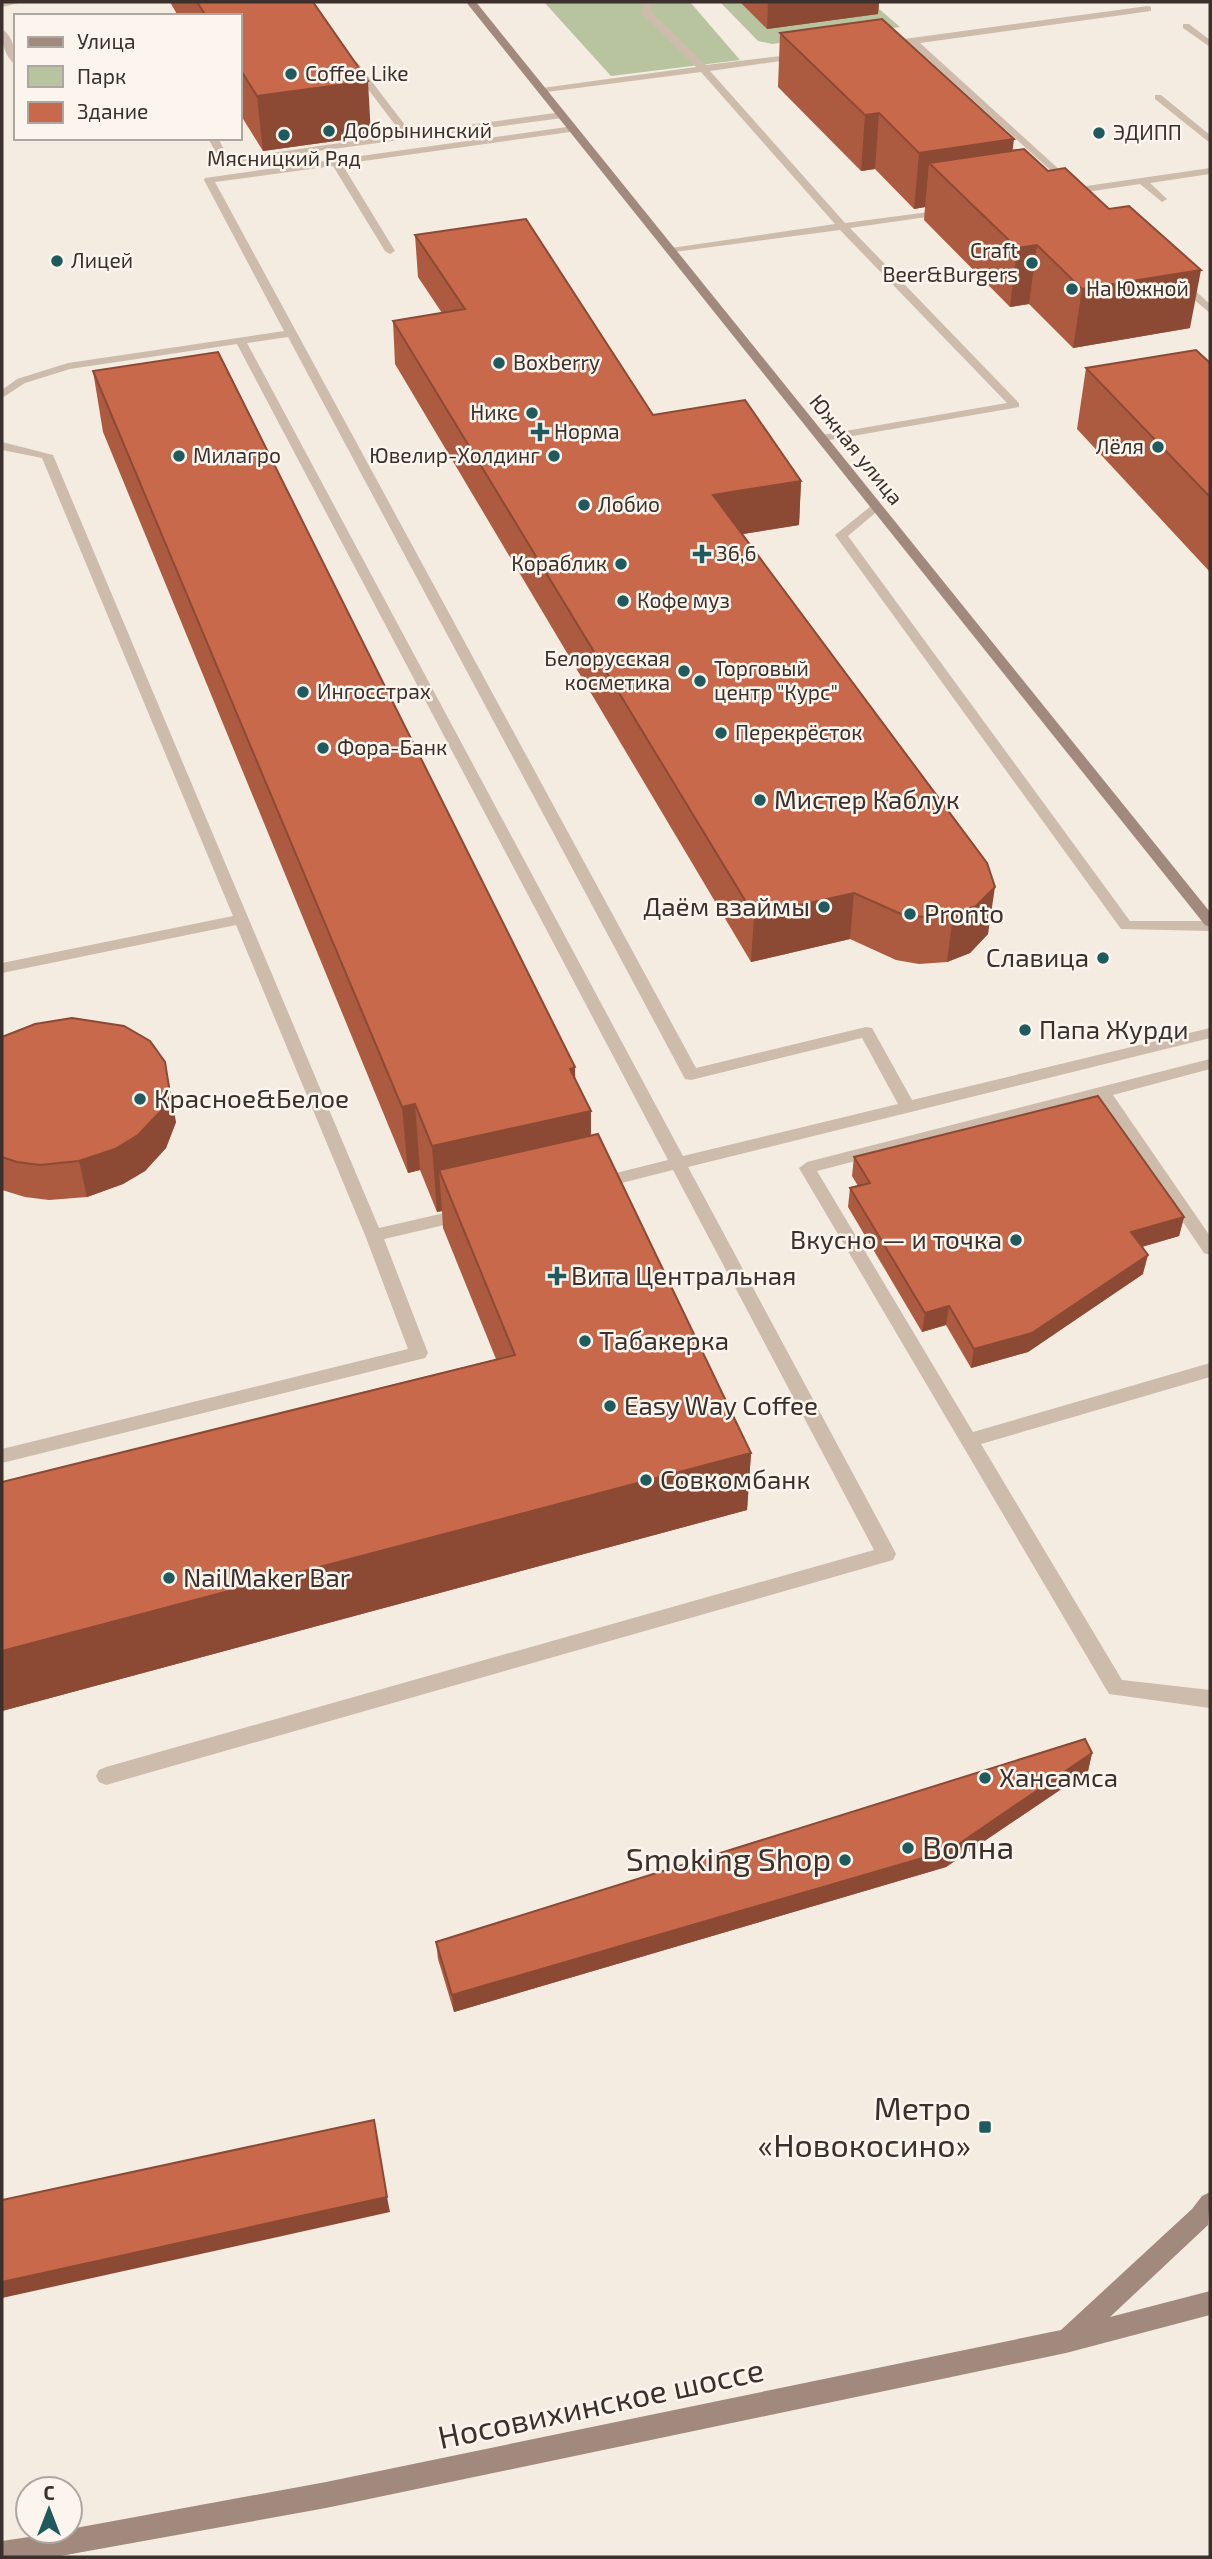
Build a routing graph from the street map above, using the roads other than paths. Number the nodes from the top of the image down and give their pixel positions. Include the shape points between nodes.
1 (18, 2) edge
2 (471, 2) edge
3 (648, 2) edge
4 (1139, 2) edge
5 (2, 4) edge
6 (1186, 26) dead end
7 (2, 32) edge
8 (913, 41) junction
9 (1210, 44) edge
10 (874, 46) edge
11 (348, 55) edge
12 (808, 55) edge
13 (14, 58) edge
14 (704, 69) junction
15 (542, 91) junction
16 (1158, 97) dead end
17 (562, 115) junction
18 (573, 129) junction
19 (408, 136) junction
20 (214, 140) edge
21 (1210, 140) edge
22 (336, 162) junction
23 (1136, 170) dead end
24 (1210, 171) edge
25 (1145, 181) junction
26 (1080, 194) junction
27 (1049, 195) edge
28 (1162, 199) dead end
29 (967, 208) edge
30 (843, 227) junction
31 (390, 251) dead end
32 (671, 251) junction
33 (1171, 275) edge
34 (1210, 310) edge
35 (291, 333) junction
36 (240, 340) junction
37 (2, 395) edge
38 (822, 439) junction
39 (2, 446) edge
40 (876, 506) junction
41 (242, 919) junction
42 (1210, 924) edge
43 (2, 968) edge
44 (1210, 1033) edge
45 (1210, 1064) edge
46 (1103, 1092) junction
47 (908, 1107) junction
48 (677, 1165) junction
49 (586, 1186) edge
50 (480, 1211) edge
51 (374, 1235) junction
52 (1210, 1249) edge
53 (1210, 1370) edge
54 (969, 1440) junction
55 (2, 1456) edge
56 (1210, 1699) edge
57 (106, 1776) dead end
58 (1210, 2204) edge
59 (1210, 2303) edge
60 (1066, 2341) junction
61 (2, 2554) edge

1 - 5 lane
2 - 15 street, Южная улица
3 - 14 lane via 645,12
4 - 8 lane via 1148,9
6 - 9 lane
7 - 13 lane
8 - 10 lane
8 - 26 lane
11 - 19 lane
12 - 14 lane
14 - 15 lane
14 - 30 lane
15 - 17 street, Южная улица
16 - 21 lane
17 - 18 street, Южная улица
17 - 19 lane
18 - 22 lane
18 - 32 street, Южная улица
19 - 20 lane via 226,162
22 - 31 lane
22 - 35 lane via 209,180
23 - 25 lane
24 - 25 lane
25 - 26 lane
25 - 28 lane
26 - 27 lane
29 - 30 lane
30 - 32 lane
30 - 38 lane via 1015,405
32 - 38 street, Южная улица
33 - 34 lane
35 - 36 lane
35 - 47 lane via 691,1075 866,1032
36 - 37 lane via 68,366 21,381
36 - 48 lane
38 - 40 street, Южная улица
39 - 41 lane via 47,455
40 - 42 street, Южная улица
40 - 42 lane via 841,536 1125,926
41 - 43 lane
41 - 51 lane
44 - 47 lane
45 - 46 lane
46 - 52 lane
46 - 54 lane via 807,1168
47 - 48 lane
48 - 49 lane
48 - 57 lane via 886,1554
50 - 51 lane
51 - 55 lane via 419,1353
53 - 54 lane
54 - 56 lane via 1116,1688
58 - 60 street
59 - 60 street, Носовихинское шоссе
60 - 61 street, Носовихинское шоссе via 326,2495

